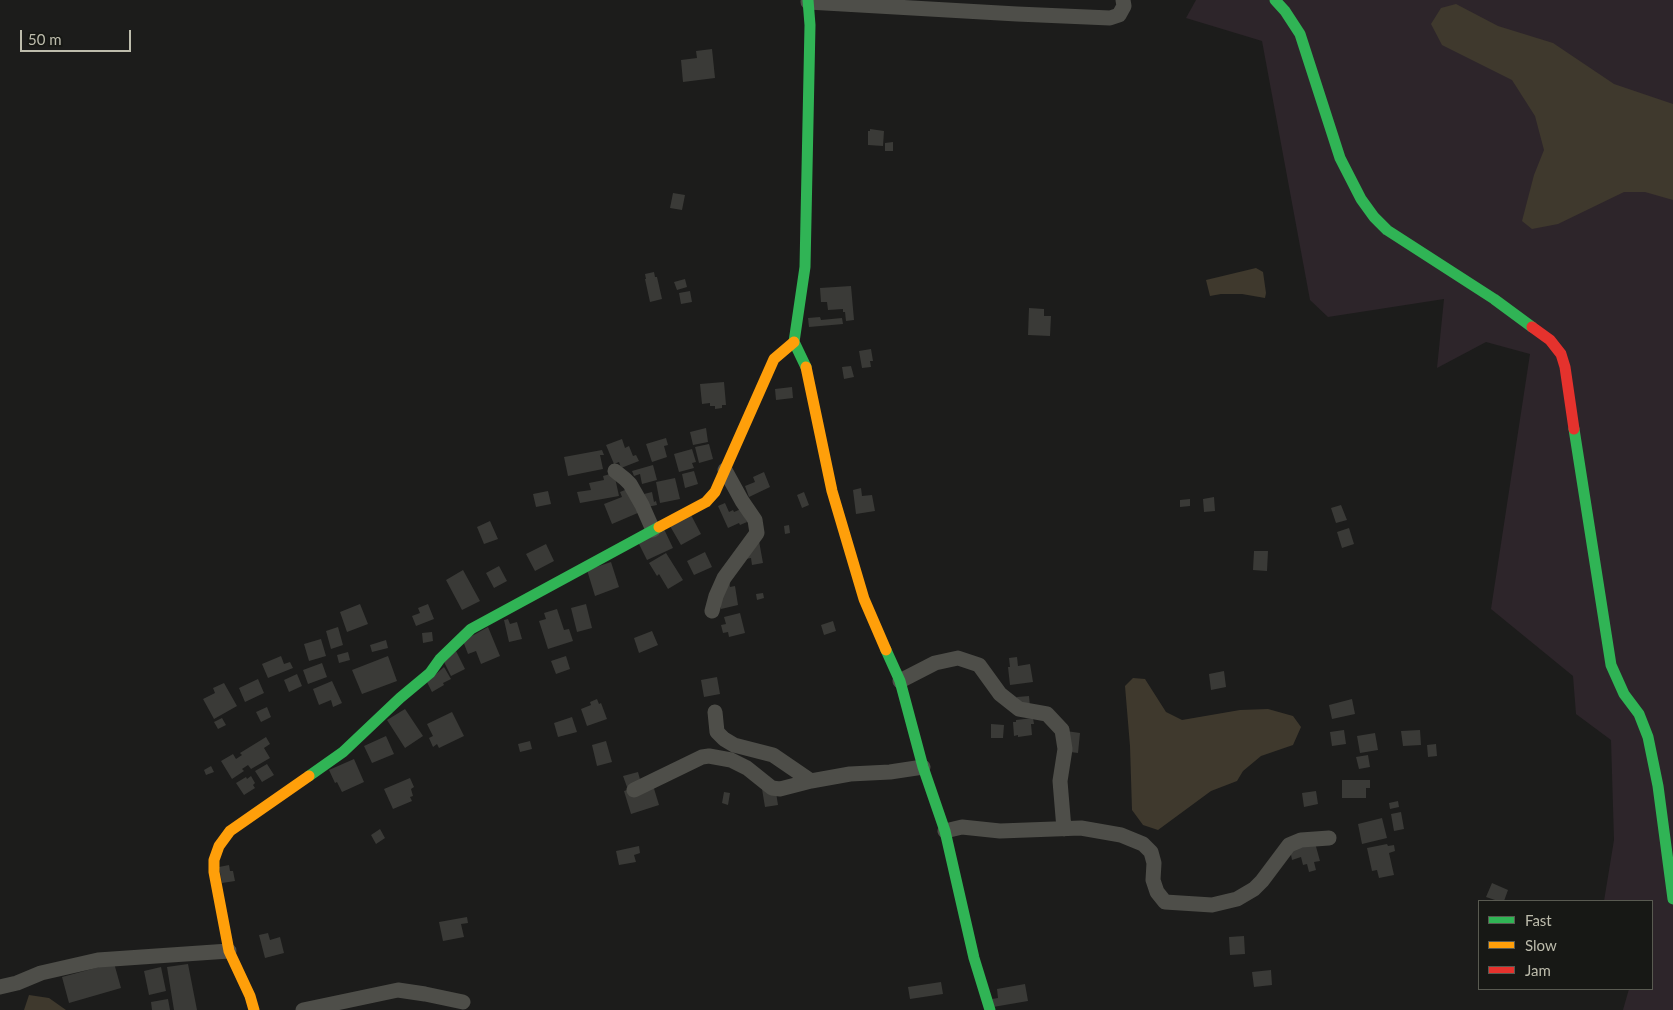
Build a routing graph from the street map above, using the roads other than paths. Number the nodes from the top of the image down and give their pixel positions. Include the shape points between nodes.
1 (1123, 0) edge
2 (1275, 0) edge
3 (808, 1) edge
4 (1017, 7) edge
5 (794, 342) junction
6 (725, 470) junction
7 (615, 471) dead end
8 (653, 530) junction
9 (712, 612) dead end
10 (900, 681) junction
11 (715, 712) dead end
12 (923, 767) junction
13 (811, 781) junction
14 (634, 790) dead end
15 (1064, 829) junction
16 (945, 831) junction
17 (1329, 838) dead end
18 (1673, 899) edge
19 (229, 951) junction
20 (0, 987) edge
21 (463, 1002) dead end
22 (254, 1010) edge
23 (303, 1010) edge
24 (990, 1010) edge

1 - 4 street via 1124,6 1119,15 1110,18
2 - 18 street via 1286,10 1300,34 1340,158 1374,217 1387,230 1494,299 1550,340 1561,354 1611,665 1624,694 1639,714 1648,737
3 - 4 street
3 - 5 street via 805,267
5 - 6 street via 774,359
5 - 10 street via 805,363 832,491 864,599
6 - 8 street via 716,492 706,502
6 - 9 street via 755,520 757,533 724,578
7 - 8 street via 630,484
8 - 19 street via 471,628 430,673 343,752 230,831 214,860
10 - 12 street
10 - 15 street via 935,663 958,658 979,665 1000,694 1019,709 1047,714 1062,730 1064,740 1060,781
11 - 13 street via 717,732 724,739 734,745 773,755
12 - 13 street
12 - 16 street
13 - 14 street via 772,788 747,768 731,760 709,756
15 - 16 street via 1000,831 962,828
15 - 17 street via 1102,830 1143,844 1151,852 1153,880 1165,902 1212,905 1237,899 1254,889 1289,845 1301,840
16 - 24 street via 974,958
19 - 20 street via 98,960 41,972
19 - 22 street
21 - 23 street via 398,990

